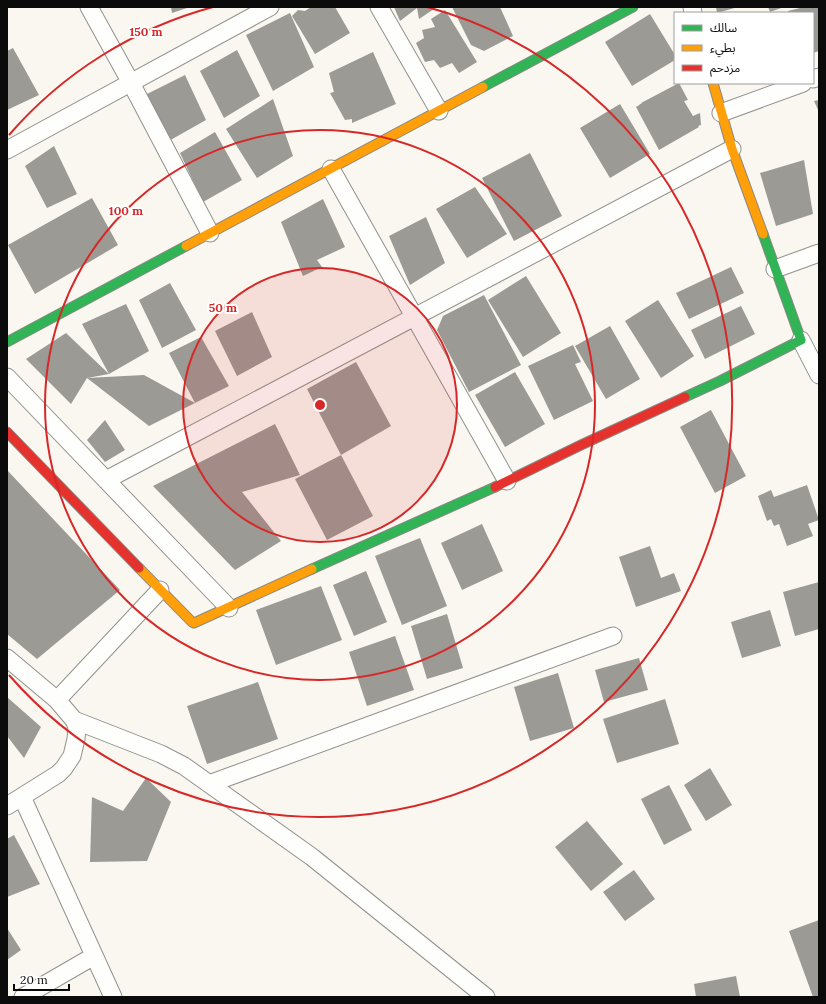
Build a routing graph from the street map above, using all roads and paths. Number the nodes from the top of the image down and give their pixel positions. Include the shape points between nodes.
1 (89, 7) edge
2 (270, 7) edge
3 (379, 7) edge
4 (633, 7) edge
5 (130, 83) junction
6 (713, 84) edge
7 (800, 84) edge
8 (439, 110) junction
9 (722, 113) junction
10 (732, 149) junction
11 (7, 150) edge
12 (331, 168) junction
13 (210, 233) junction
14 (819, 253) edge
15 (775, 269) junction
16 (415, 317) junction
17 (802, 340) junction
18 (7, 342) edge
19 (819, 375) edge
20 (7, 377) edge
21 (7, 432) edge
22 (106, 480) junction
23 (507, 481) junction
24 (160, 590) junction
25 (229, 608) junction
26 (613, 636) dead end
27 (7, 658) edge
28 (57, 700) junction
29 (74, 720) junction
30 (209, 784) junction
31 (22, 797) junction
32 (7, 806) edge
33 (94, 956) junction
34 (23, 997) edge
35 (113, 997) edge
36 (486, 997) edge

1 - 5 street
2 - 5 street
3 - 8 street
4 - 8 street
5 - 11 street
5 - 13 street
6 - 9 street
7 - 9 street
8 - 12 street
9 - 10 street
10 - 15 street
10 - 16 street
12 - 13 street
12 - 16 street
13 - 18 street
14 - 15 street
15 - 17 street
16 - 22 street
16 - 23 street
17 - 19 street
17 - 23 street
20 - 22 street
21 - 24 street
22 - 25 street
23 - 25 street
24 - 25 street via 194,623
24 - 28 street
26 - 30 street
27 - 28 street
28 - 29 street
29 - 30 street via 162,754
29 - 31 street via 77,727 76,739 72,756 64,768
30 - 36 street via 312,857
31 - 32 street
31 - 33 street
33 - 34 street
33 - 35 street

